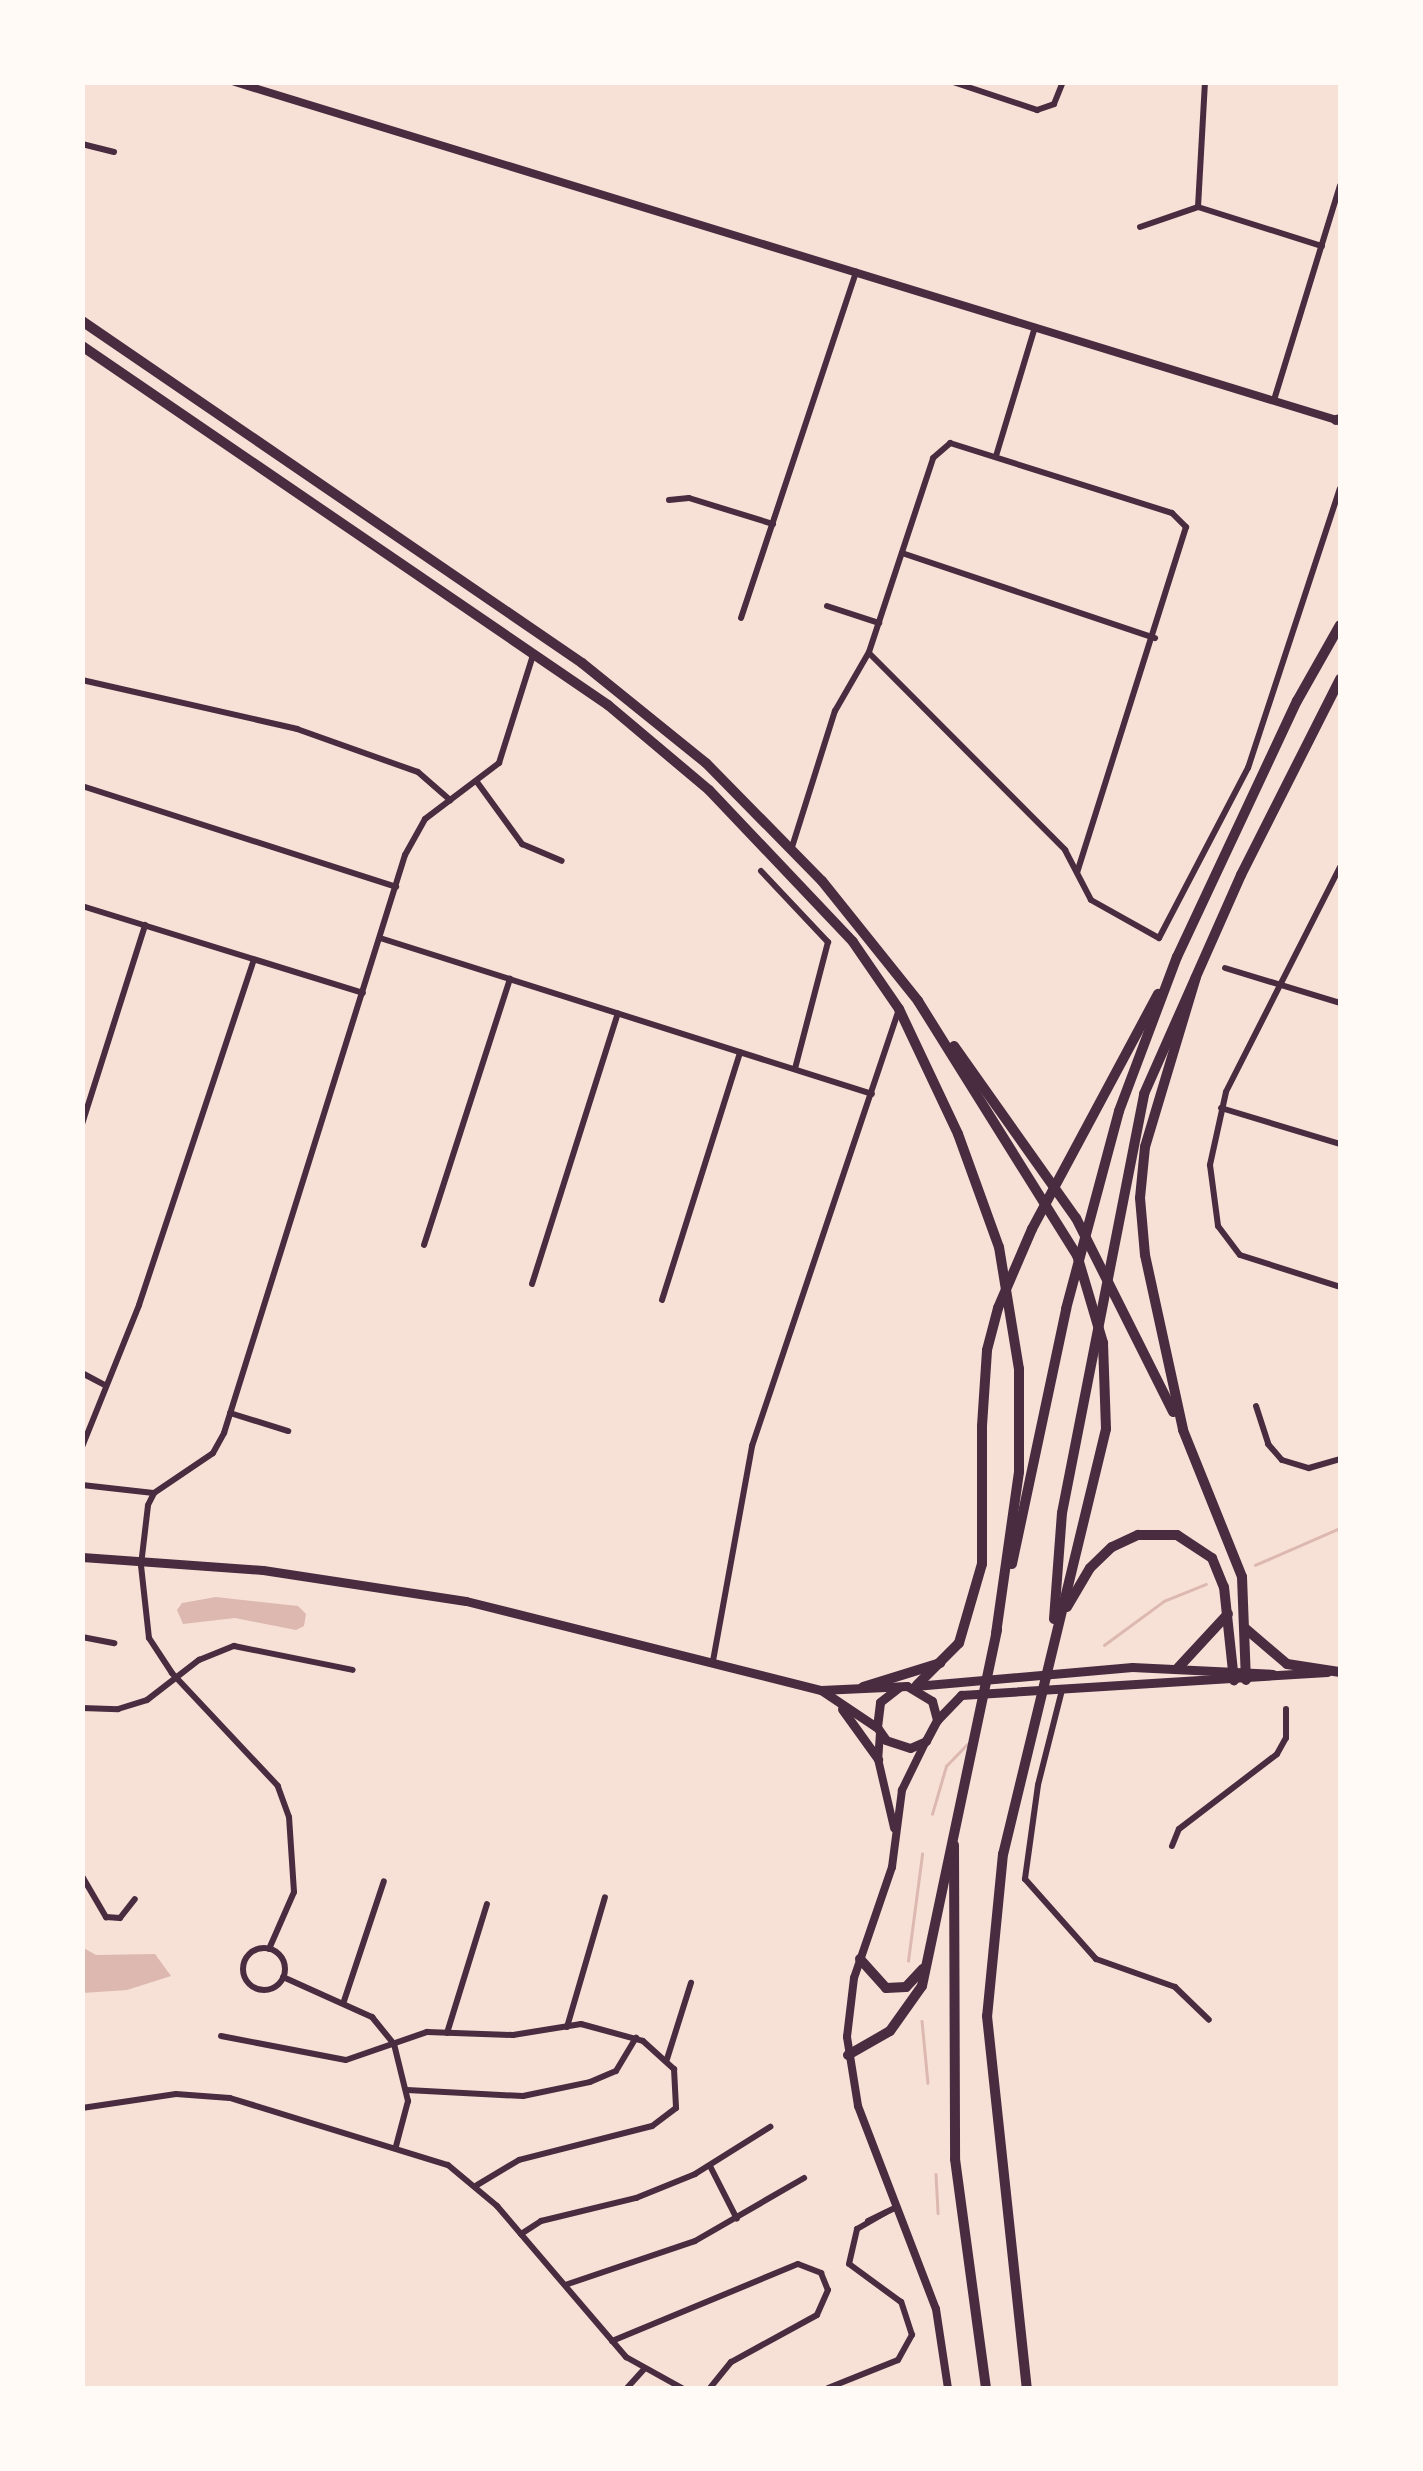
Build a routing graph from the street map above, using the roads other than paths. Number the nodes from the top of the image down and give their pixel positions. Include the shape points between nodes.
1 (236, 82) edge
2 (952, 82) edge
3 (1206, 82) edge
4 (1062, 85) edge
5 (82, 144) edge
6 (114, 152) dead end
7 (1340, 186) edge
8 (1198, 206) junction
9 (1140, 227) dead end
10 (1322, 246) junction
11 (856, 271) junction
12 (82, 321) edge
13 (1036, 326) junction
14 (85, 349) edge
15 (1274, 400) junction
16 (1339, 420) edge
17 (996, 456) junction
18 (1340, 489) edge
19 (669, 500) dead end
20 (773, 524) junction
21 (902, 554) junction
22 (827, 606) dead end
23 (741, 618) dead end
24 (879, 623) junction
25 (1340, 625) edge
26 (1155, 638) junction
27 (869, 652) junction
28 (534, 653) junction
29 (82, 680) edge
30 (1340, 680) edge
31 (1340, 692) edge
32 (1317, 732) junction
33 (477, 782) junction
34 (82, 786) edge
35 (450, 800) junction
36 (792, 848) junction
37 (562, 861) dead end
38 (1340, 867) edge
39 (760, 871) dead end
40 (1077, 872) junction
41 (396, 887) junction
42 (82, 906) edge
43 (145, 925) junction
44 (380, 938) junction
45 (254, 960) junction
46 (1224, 968) dead end
47 (1197, 972) junction
48 (1170, 973) junction
49 (510, 979) junction
50 (1280, 985) junction
51 (363, 993) junction
52 (1340, 1003) edge
53 (899, 1009) junction
54 (618, 1013) junction
55 (940, 1033) junction
56 (740, 1052) junction
57 (795, 1070) junction
58 (872, 1094) junction
59 (1221, 1108) junction
60 (82, 1124) edge
61 (1340, 1144) edge
62 (424, 1245) dead end
63 (532, 1284) dead end
64 (1340, 1287) edge
65 (662, 1300) dead end
66 (82, 1373) edge
67 (106, 1386) junction
68 (1256, 1406) dead end
69 (230, 1412) junction
70 (1183, 1430) junction
71 (288, 1431) dead end
72 (82, 1447) edge
73 (1340, 1459) edge
74 (82, 1485) edge
75 (154, 1493) junction
76 (82, 1557) edge
77 (141, 1565) junction
78 (1228, 1614) junction
79 (1246, 1628) junction
80 (1054, 1630) junction
81 (996, 1633) junction
82 (82, 1638) edge
83 (114, 1643) dead end
84 (714, 1661) junction
85 (946, 1661) junction
86 (1177, 1668) junction
87 (353, 1670) dead end
88 (1340, 1672) edge
89 (1240, 1675) junction
90 (177, 1678) junction
91 (908, 1686) junction
92 (862, 1687) junction
93 (821, 1690) junction
94 (1062, 1690) junction
95 (840, 1707) junction
96 (82, 1708) edge
97 (1286, 1708) dead end
98 (937, 1720) junction
99 (878, 1730) junction
100 (926, 1741) junction
101 (878, 1759) junction
102 (954, 1834) junction
103 (896, 1837) junction
104 (1172, 1846) dead end
105 (82, 1876) edge
106 (384, 1881) dead end
107 (605, 1897) dead end
108 (135, 1899) dead end
109 (487, 1904) dead end
110 (269, 1949) junction
111 (860, 1959) junction
112 (924, 1968) junction
113 (283, 1977) junction
114 (691, 1983) dead end
115 (344, 2001) junction
116 (1209, 2020) dead end
117 (566, 2027) junction
118 (447, 2033) junction
119 (221, 2036) dead end
120 (636, 2038) junction
121 (393, 2044) junction
122 (848, 2055) junction
123 (667, 2059) junction
124 (406, 2090) junction
125 (82, 2108) edge
126 (770, 2127) dead end
127 (396, 2146) junction
128 (710, 2166) junction
129 (804, 2178) dead end
130 (477, 2185) junction
131 (898, 2206) junction
132 (738, 2219) junction
133 (521, 2234) junction
134 (565, 2286) junction
135 (612, 2341) junction
136 (642, 2370) junction
137 (627, 2388) edge
138 (682, 2388) edge
139 (710, 2388) edge
140 (828, 2388) edge
141 (948, 2388) edge
142 (986, 2388) edge
143 (1027, 2388) edge

1 - 11 street
2 - 4 street via 1037,110 1054,104
3 - 8 street
5 - 6 street
7 - 10 street
8 - 9 street
8 - 10 street
10 - 15 street
11 - 13 street
11 - 20 street
12 - 36 highway via 597,674 706,763
13 - 15 street
13 - 17 street
14 - 28 highway
15 - 16 street
17 - 21 street via 950,443 936,452
17 - 26 street via 1177,515 1187,533
18 - 40 street via 1248,768 1158,938 1096,905
19 - 20 street via 689,498
20 - 23 street
21 - 24 street
21 - 26 street
22 - 24 street
24 - 27 street
25 - 48 highway via 1297,700
26 - 40 street
27 - 36 street via 835,711
27 - 40 street via 1065,850
28 - 33 street via 508,744 500,762
28 - 53 highway via 709,790 846,934
29 - 35 street via 297,729 418,772
30 - 32 highway
31 - 32 highway
32 - 47 highway
33 - 35 street
33 - 37 street via 522,844
34 - 41 street
35 - 41 street via 418,828
36 - 55 highway
38 - 50 street
39 - 57 street via 828,942
41 - 44 street
42 - 43 street
43 - 45 street
43 - 60 street
44 - 49 street
44 - 51 street
45 - 51 street
45 - 67 street
46 - 50 street
47 - 70 highway via 1195,997 1145,1147 1140,1198 1145,1254
47 - 80 highway via 1144,1094 1123,1186 1062,1513
48 - 81 highway via 1084,1237
48 - 85 highway via 1032,1230 998,1308 987,1350 982,1426 982,1564 970,1617
49 - 54 street
49 - 62 street
50 - 52 street
50 - 59 street
51 - 69 street
53 - 58 street
53 - 81 highway via 958,1134 999,1247 1011,1310 1019,1369 1018,1472
54 - 56 street
54 - 63 street
55 - 70 highway via 965,1057 1101,1261
55 - 80 highway via 1066,1235 1093,1298 1108,1386 1099,1472
56 - 57 street
56 - 65 street
57 - 58 street
58 - 84 street via 752,1446
59 - 61 street
59 - 64 street via 1210,1165 1218,1226 1250,1260
66 - 67 street
67 - 72 street
68 - 73 street via 1268,1444 1282,1460 1309,1468
69 - 71 street
69 - 75 street via 213,1453
70 - 79 highway via 1242,1577
74 - 75 street
75 - 77 street
76 - 77 main road
77 - 84 main road via 263,1570 466,1601
77 - 90 street via 149,1638
78 - 80 highway via 1212,1558 1177,1535 1138,1535 1090,1568
78 - 86 highway
78 - 89 highway
79 - 88 highway via 1288,1664
79 - 89 highway
80 - 143 highway via 1003,1854 987,2016
81 - 102 highway
82 - 83 street
84 - 93 main road
85 - 91 highway
85 - 92 highway
86 - 89 main road
86 - 91 main road
87 - 90 street via 234,1646
88 - 89 main road
89 - 94 main road
90 - 96 street via 147,1700 118,1709
90 - 110 street via 278,1786 289,1817 294,1892
91 - 92 main road
91 - 98 main road via 932,1701
91 - 99 main road via 880,1702
92 - 93 main road
93 - 95 main road
94 - 98 main road via 961,1696
94 - 116 street via 1038,1785 1025,1879 1096,1959 1175,1987
95 - 99 main road
95 - 101 main road
97 - 104 street via 1286,1738 1277,1754 1179,1830
98 - 100 main road
99 - 100 main road via 902,1747
99 - 101 street
100 - 103 street via 902,1790
101 - 103 street
102 - 112 highway
102 - 142 highway via 955,2159
103 - 111 street
105 - 108 street via 106,1917 120,1918
106 - 115 street
107 - 117 street
109 - 118 street
110 - 113 street via 284,1961
110 - 113 street via 245,1959 246,1980 263,1991
111 - 112 highway via 875,1982 893,1989 912,1984
111 - 122 street via 848,2003
112 - 122 highway via 901,2020
113 - 115 street
114 - 123 street
115 - 121 street via 372,2016
117 - 118 street
117 - 120 street via 614,2028
118 - 121 street
119 - 121 street via 333,2059
120 - 123 street
120 - 124 street via 616,2070 590,2082 523,2096
121 - 124 street
122 - 131 street via 858,2106
123 - 130 street via 679,2096 668,2117 594,2144 519,2160
124 - 127 street
125 - 127 street via 176,2094 230,2098
126 - 128 street
127 - 130 street
128 - 132 street
128 - 133 street via 636,2198 541,2220
129 - 132 street
130 - 133 street
131 - 140 street via 850,2239 850,2264 900,2302 912,2335 898,2360
131 - 141 street via 936,2309
132 - 134 street
133 - 134 street
134 - 135 street
135 - 136 street
135 - 139 street via 798,2264 821,2273 828,2290 818,2315 731,2362
136 - 137 street
136 - 138 street

